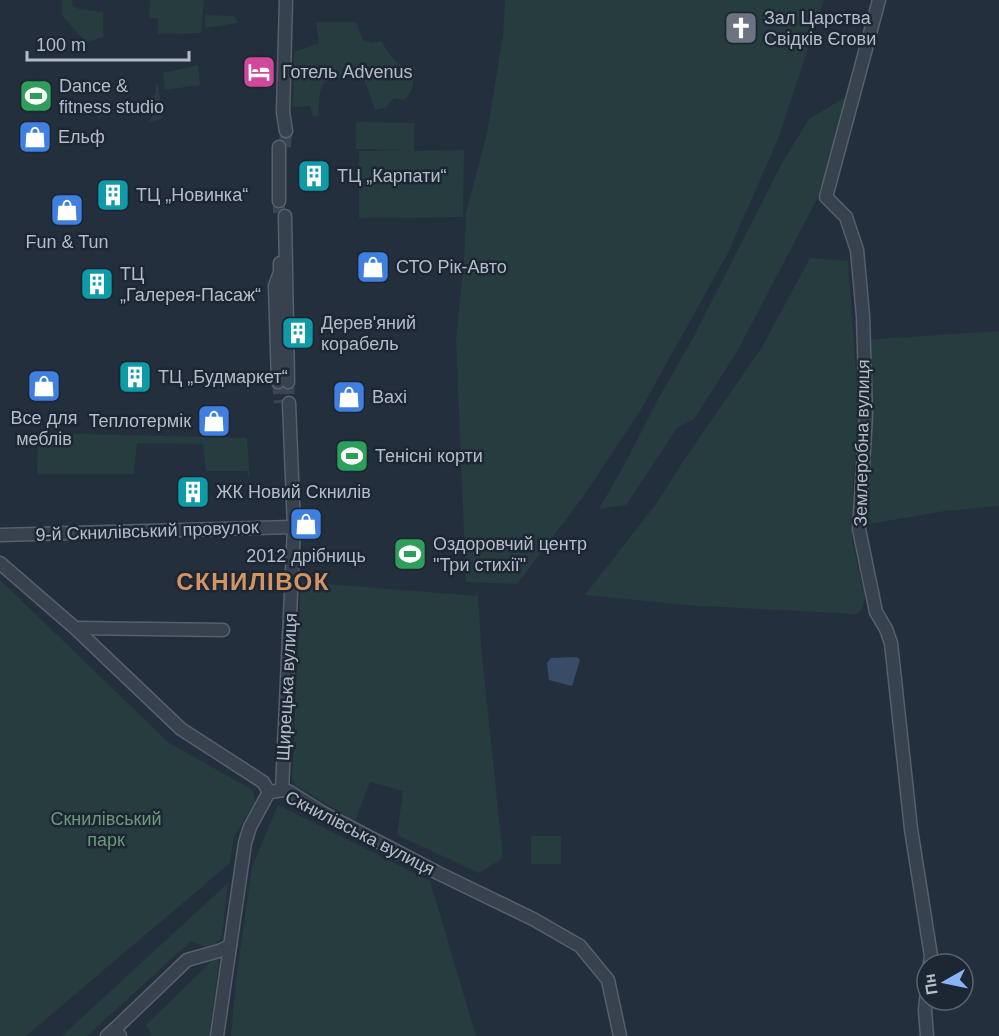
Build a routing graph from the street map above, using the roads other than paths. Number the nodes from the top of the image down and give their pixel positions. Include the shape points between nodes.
1 (286, 0) edge
2 (879, 0) edge
3 (283, 127) tunnel mouth
4 (282, 147) tunnel mouth
5 (282, 201) tunnel mouth
6 (282, 219) tunnel mouth
7 (283, 382) tunnel mouth
8 (286, 406) tunnel mouth
9 (294, 527) junction
10 (0, 535) edge
11 (0, 563) edge
12 (75, 628) junction
13 (223, 630) dead end
14 (282, 790) junction
15 (268, 792) junction
16 (230, 945) junction
17 (930, 952) edge
18 (925, 1012) edge
19 (114, 1034) edge
20 (217, 1036) edge
21 (620, 1036) edge
22 (927, 1036) edge

1 - 3 street
2 - 17 street, Землеробна вулиця via 826,197 846,217 857,250 866,416 859,529 876,612 891,644 911,829
4 - 5 street
6 - 7 street
8 - 9 street, Щирецька вулиця
9 - 10 street, 9-й Скнилівський провулок
9 - 14 street, Щирецька вулиця
11 - 12 street, Скнилівська вулиця
12 - 13 street
12 - 15 street, Скнилівська вулиця via 181,729 263,782
14 - 15 street, Скнилівська вулиця
14 - 21 street, Скнилівська вулиця via 580,946 608,980
15 - 16 street via 244,843
16 - 19 street via 184,962
16 - 20 street
18 - 22 street

